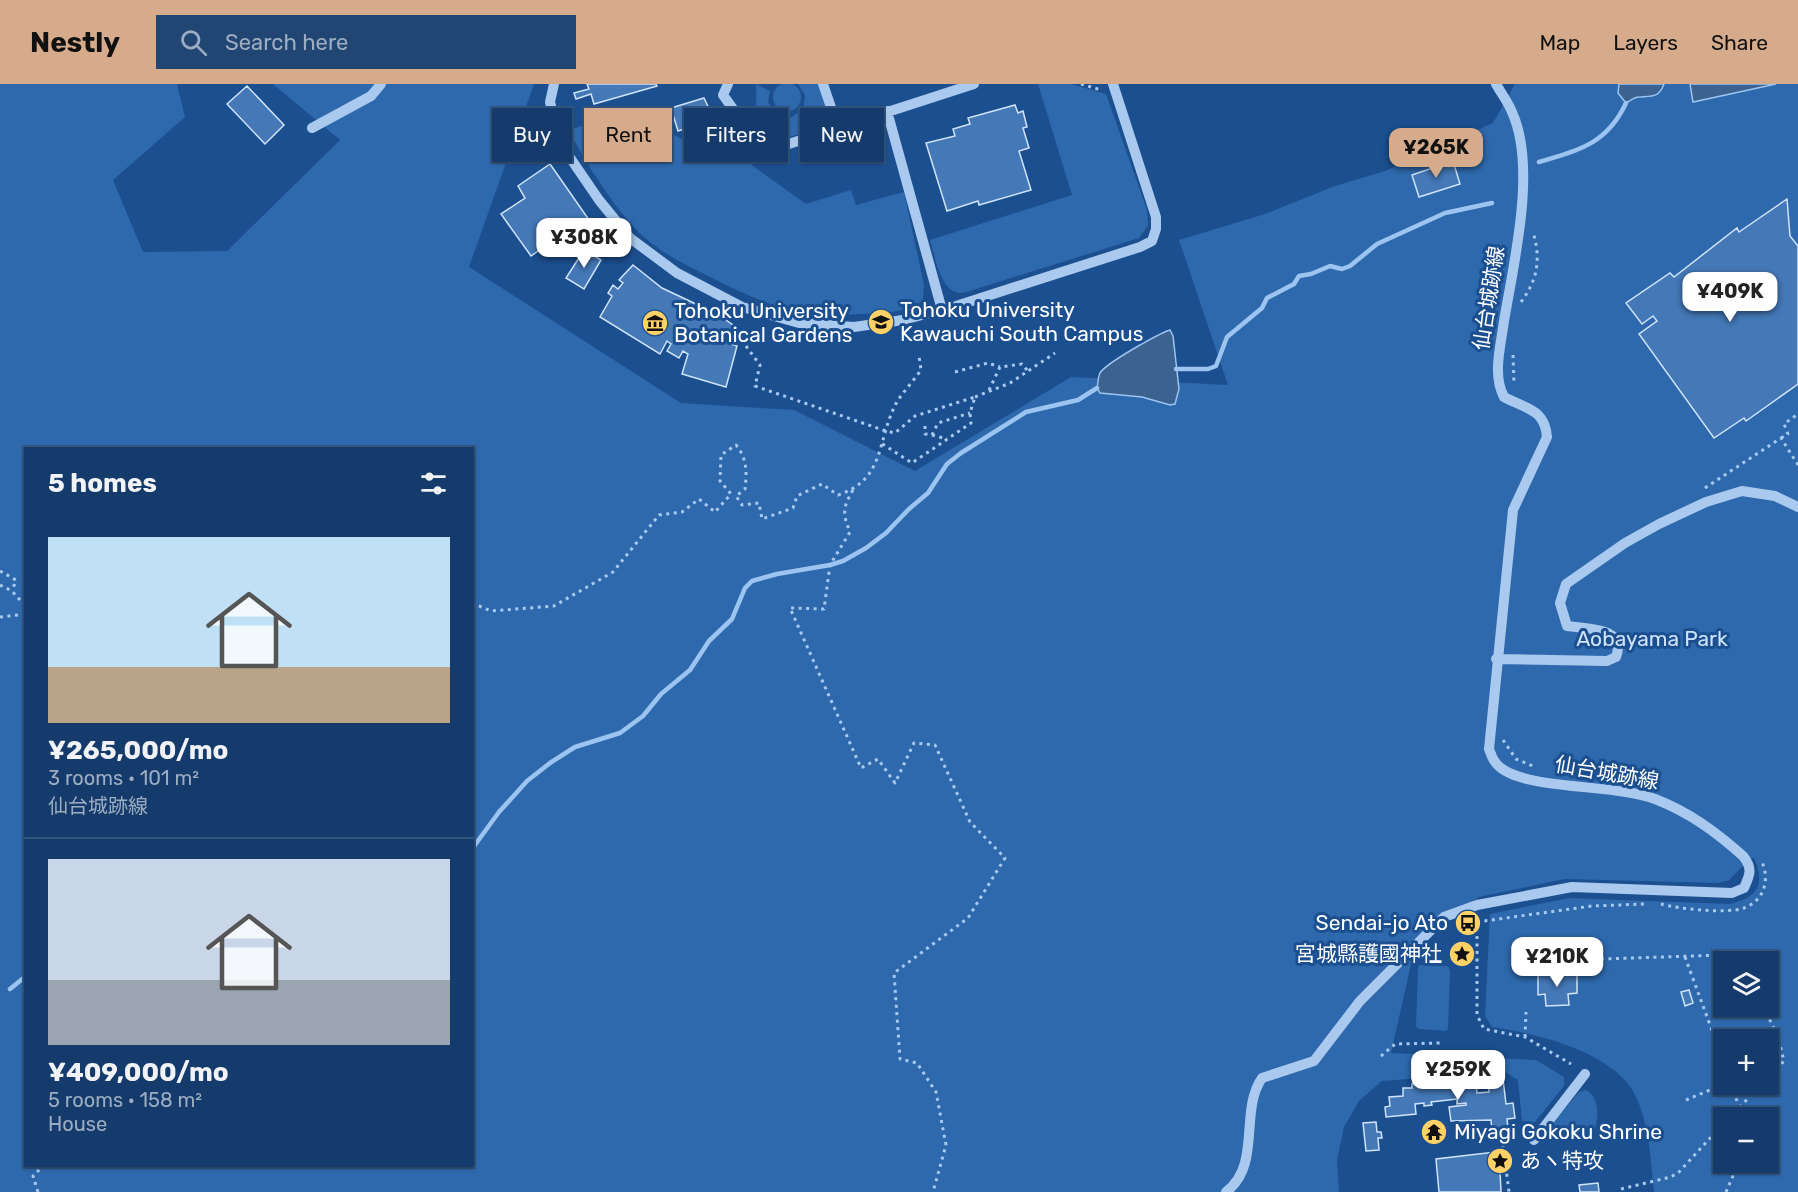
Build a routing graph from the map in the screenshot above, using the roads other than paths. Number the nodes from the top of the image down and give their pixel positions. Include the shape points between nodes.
1 (381, 84) edge
2 (554, 84) edge
3 (728, 84) edge
4 (823, 84) edge
5 (974, 84) edge
6 (1113, 84) edge
7 (1496, 84) edge
8 (831, 108) edge
9 (888, 111) junction
10 (884, 112) edge
11 (312, 128) dead end
12 (800, 140) edge
13 (942, 310) junction
14 (1798, 507) edge
15 (1496, 659) junction
16 (1585, 1074) dead end
17 (1534, 1140) dead end
18 (1226, 1192) edge

1 - 11 street via 371,96
2 - 13 street via 550,102 560,143 567,155 630,238 677,273 742,307 799,323 854,327
3 - 12 street via 723,95 764,152
4 - 8 street
5 - 9 street
6 - 13 street via 1156,217 1152,241
7 - 15 street, 仙台城跡線 via 1516,124 1524,182 1498,383 1504,397 1538,413 1546,424 1547,437 1513,510
9 - 10 street
9 - 13 street
14 - 15 street via 1775,496 1742,491 1706,502 1625,543 1566,584 1560,603 1568,626 1611,633 1617,639 1616,657 1607,661
15 - 18 street, 仙台城跡線 via 1489,749 1494,762 1502,769 1536,780 1652,798 1688,813 1719,835 1749,864 1751,874 1744,888 1732,894 1572,887 1477,905 1444,917 1360,1001 1314,1061 1262,1078 1255,1093 1244,1167 1235,1185
16 - 17 street

